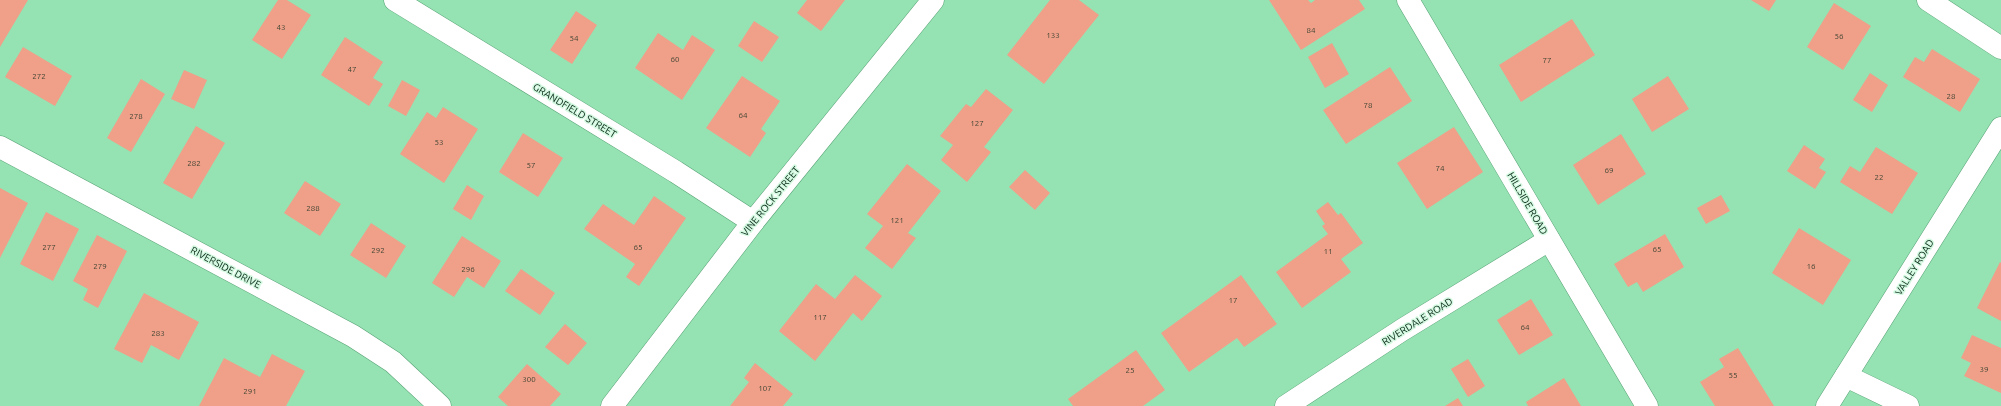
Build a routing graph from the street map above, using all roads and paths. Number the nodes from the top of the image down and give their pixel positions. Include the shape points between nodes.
1 (395, 0) edge
2 (933, 0) edge
3 (1408, 0) edge
4 (1928, 0) edge
5 (2001, 48) edge
6 (2001, 128) edge
7 (0, 147) edge
8 (753, 222) junction
9 (1549, 240) junction
10 (1846, 376) junction
11 (440, 406) edge
12 (612, 406) edge
13 (1286, 406) edge
14 (1647, 406) edge
15 (1827, 406) edge
16 (1908, 406) edge

1 - 8 street, GRANDFIELD STREET
2 - 8 street, VINE ROCK STREET
3 - 9 street, HILLSIDE ROAD
4 - 5 street
6 - 10 street, VALLEY ROAD
7 - 11 street, RIVERSIDE DRIVE via 353,336 393,362
8 - 12 street, VINE ROCK STREET
9 - 13 street, RIVERDALE ROAD via 1402,330
9 - 14 street, HILLSIDE ROAD
10 - 15 street, VALLEY ROAD
10 - 16 street

